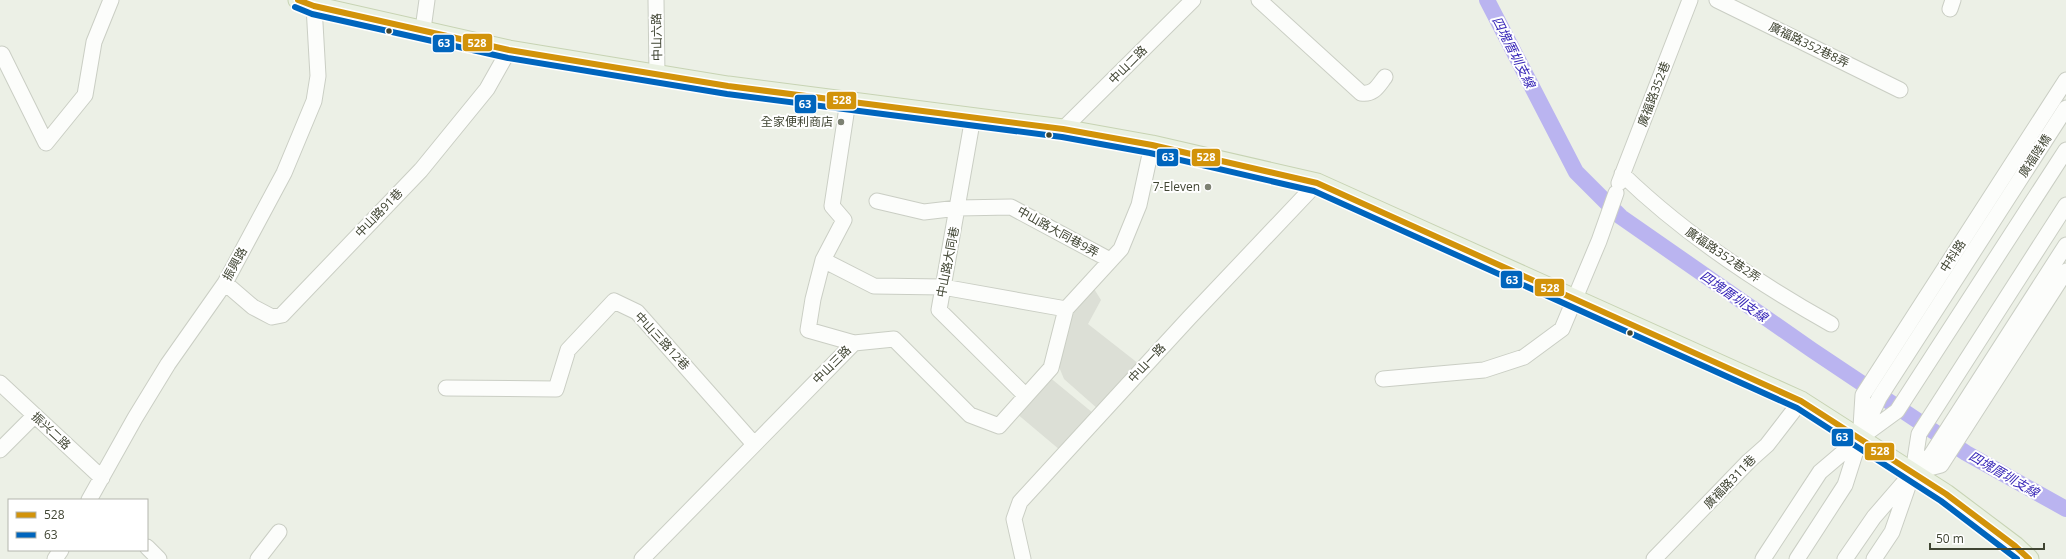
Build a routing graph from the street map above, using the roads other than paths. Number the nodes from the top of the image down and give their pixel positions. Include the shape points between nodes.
1 (112, 0) edge
2 (428, 0) edge
3 (656, 0) edge
4 (1192, 0) edge
5 (1259, 0) edge
6 (1690, 0) edge
7 (1717, 0) edge
8 (306, 3) edge
9 (423, 30) junction
10 (509, 50) junction
11 (2, 54) dead end
12 (657, 75) junction
13 (1385, 77) dead end
14 (2066, 80) edge
15 (1900, 90) dead end
16 (848, 101) junction
17 (2066, 108) edge
18 (973, 117) junction
19 (1063, 130) junction
20 (1152, 145) junction
21 (2066, 150) edge
22 (1317, 183) junction
23 (1619, 185) junction
24 (877, 201) dead end
25 (2004, 204) joint
26 (2066, 205) edge
27 (958, 208) junction
28 (2023, 217) joint
29 (2066, 245) edge
30 (824, 260) junction
31 (1110, 260) junction
32 (2066, 271) edge
33 (225, 283) junction
34 (943, 287) junction
35 (1575, 298) junction
36 (1066, 309) junction
37 (1831, 324) dead end
38 (854, 343) junction
39 (1892, 364) junction
40 (1383, 379) dead end
41 (0, 383) edge
42 (446, 388) dead end
43 (1026, 396) junction
44 (1801, 401) junction
45 (34, 416) junction
46 (1860, 438) junction
47 (754, 444) junction
48 (0, 450) edge
49 (1913, 472) junction
50 (102, 478) junction
51 (94, 498) edge
52 (279, 532) dead end
53 (148, 548) edge
54 (159, 559) edge
55 (258, 559) edge
56 (642, 559) edge
57 (1023, 559) edge
58 (1654, 559) edge
59 (1763, 559) edge
60 (1797, 559) edge
61 (1845, 559) edge
62 (1874, 559) edge
63 (2029, 559) edge

1 - 11 street via 94,42 85,95 46,143
2 - 9 street
3 - 12 street, 中山六路
4 - 19 street, 中山二路
5 - 13 street via 1361,93 1369,94 1374,91
6 - 23 street, 廣福路352巷
7 - 15 street, 廣福路352巷8弄
8 - 9 main road
8 - 33 street, 振興路 via 318,76 314,101 284,173
9 - 10 main road
10 - 12 main road
10 - 33 street, 中山路91巷 via 487,89 421,170 282,315 272,317 253,307
12 - 16 main road
14 - 39 street, 中科路
16 - 18 main road
16 - 30 street, 中山三路 via 832,206 844,220
17 - 25 street, 廣福陸橋
18 - 19 main road
18 - 27 street, 中山路大同巷
19 - 20 main road
20 - 22 main road
20 - 31 street via 1139,205 1121,249
21 - 28 street, 廣福陸橋
22 - 35 main road
22 - 57 street, 中山一路 via 1020,502 1014,519
23 - 35 street, 廣福路352巷
23 - 37 street, 廣福路352巷2弄 via 1800,307
24 - 27 street, 中山路大同巷9弄 via 924,212
25 - 39 street, 中科路
26 - 49 street via 1918,434
27 - 31 street, 中山路大同巷9弄 via 1011,206
27 - 34 street, 中山路大同巷
28 - 46 street, 中科路 via 1897,411
29 - 49 street via 1931,455
30 - 34 street via 874,286
30 - 38 street, 中山三路 via 813,299 808,330
31 - 36 street
32 - 49 street via 1941,465
33 - 50 street, 振興路 via 168,364
34 - 36 street
34 - 43 street, 中山路大同巷 via 939,310
35 - 40 street, 廣福路352巷 via 1562,329 1524,356 1484,370
35 - 44 main road
36 - 43 street via 1051,368
38 - 43 street via 894,339 970,415 999,426
38 - 47 street, 中山三路
39 - 46 street, 中科路
39 - 46 street, 中科路 via 1863,395
41 - 45 street, 振兴二路
42 - 47 street, 中山三路12巷 via 556,389 568,350 614,301 637,312
44 - 46 main road
44 - 58 street, 廣福路311巷 via 1767,445 1748,461
45 - 48 street
45 - 50 street, 振兴二路
46 - 49 main road
46 - 59 street, 中科路 via 1820,472
46 - 60 street, 中科路 via 1845,485
47 - 56 street, 中山三路
49 - 61 street via 1874,517
49 - 62 street via 1892,532
49 - 63 main road via 1965,508
50 - 51 street, 振興路
52 - 55 street
53 - 54 street

